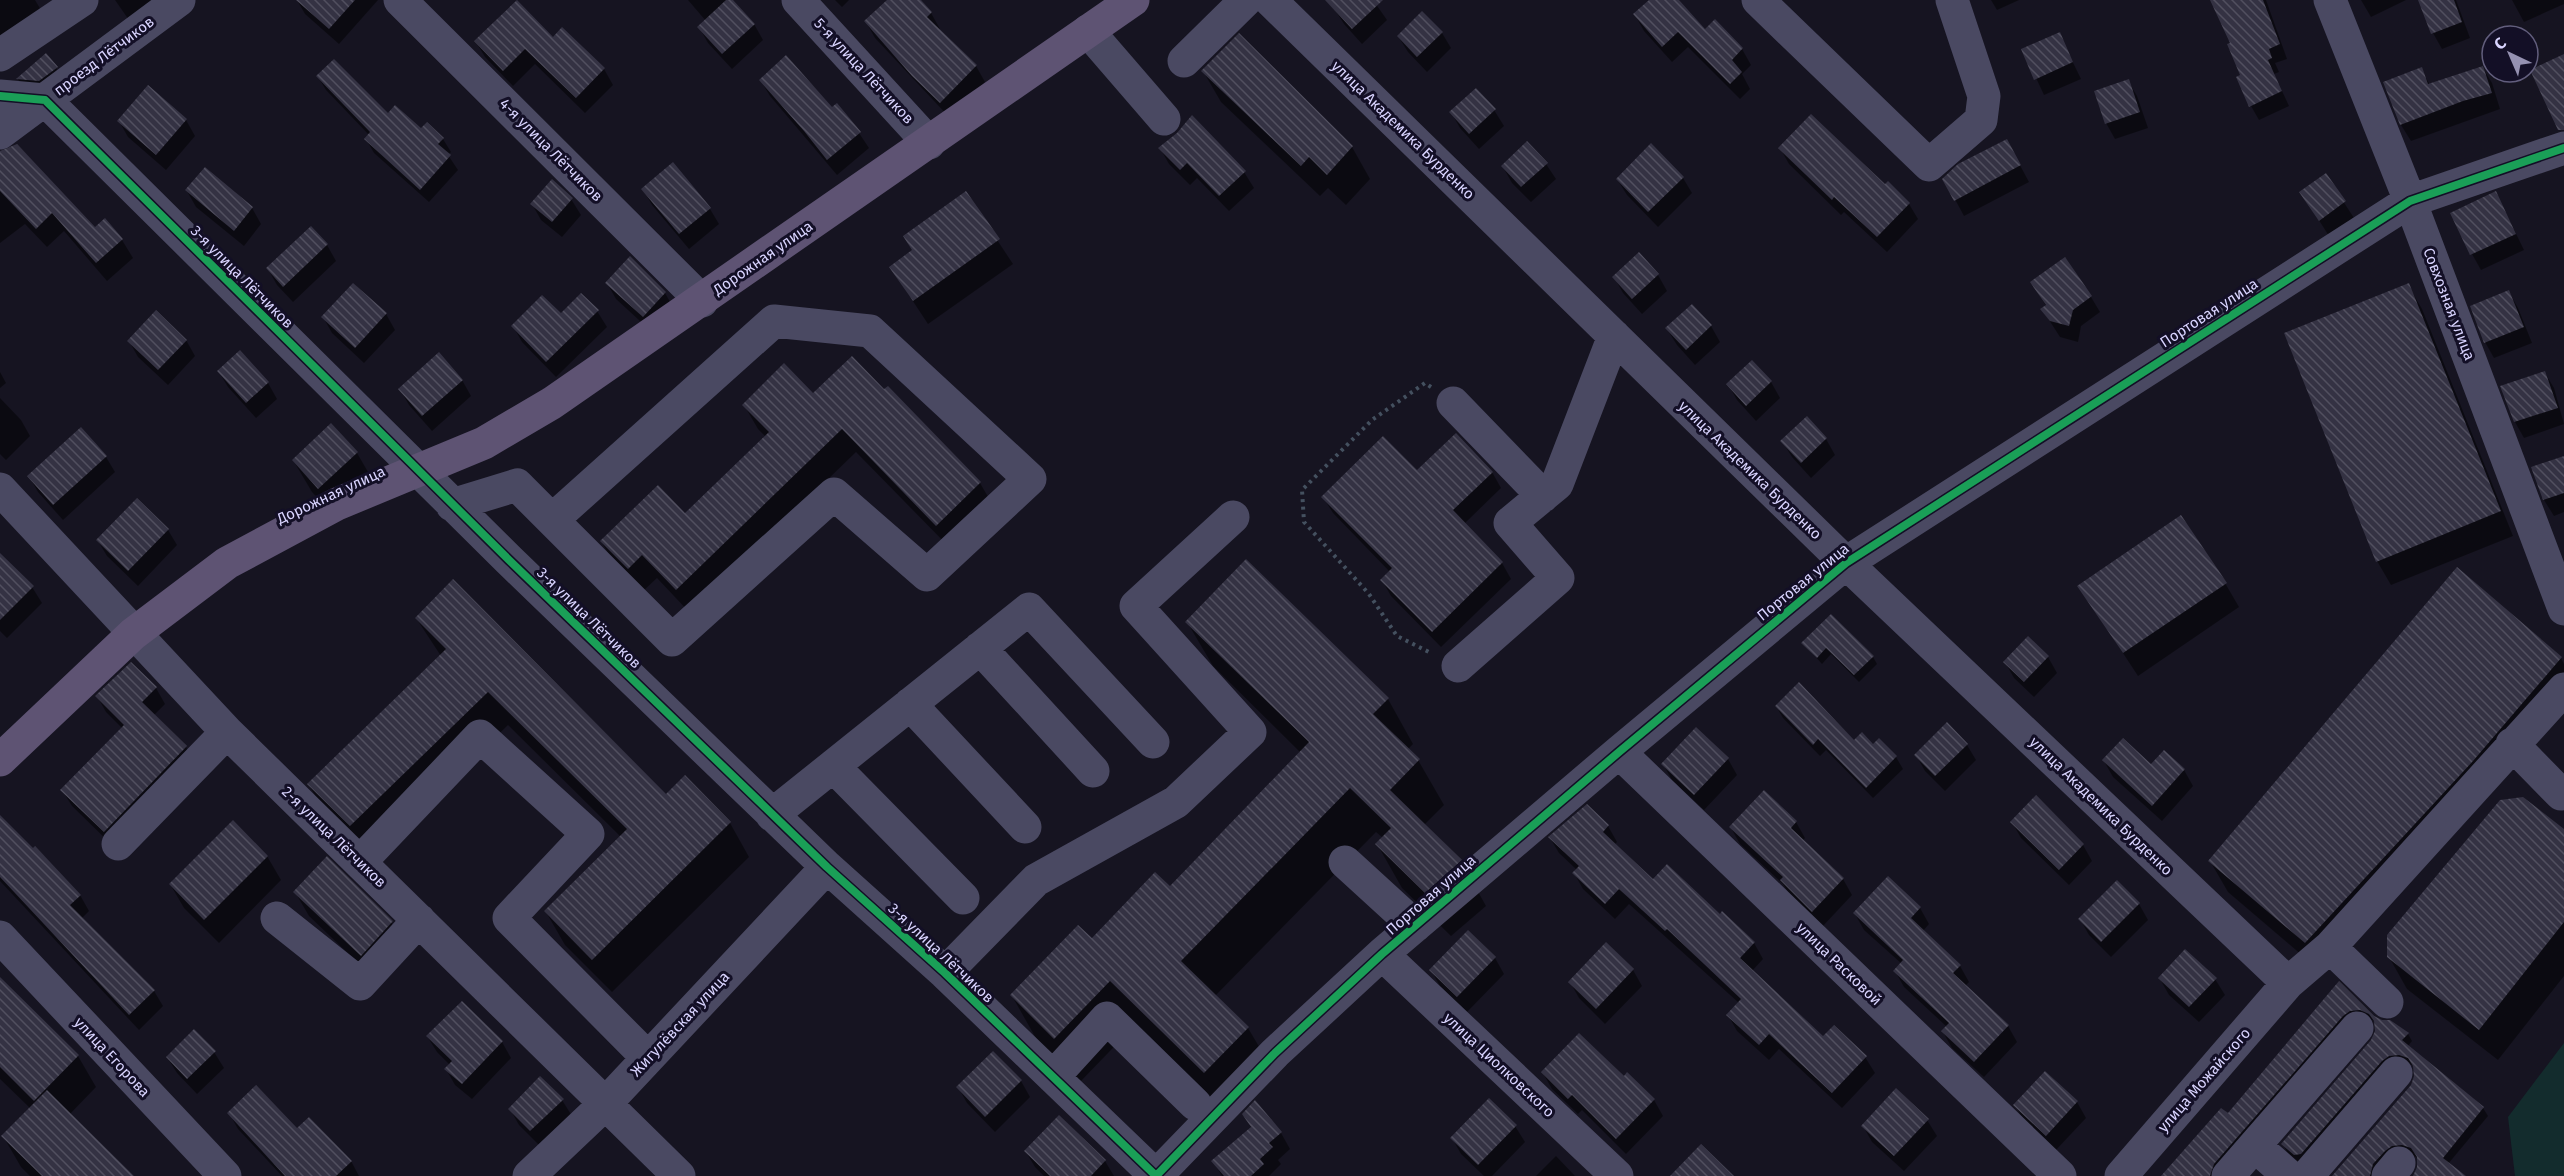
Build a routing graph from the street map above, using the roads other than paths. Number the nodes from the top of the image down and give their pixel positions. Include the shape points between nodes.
1 (82, 0) edge
2 (179, 0) edge
3 (400, 0) edge
4 (798, 0) edge
5 (1133, 0) edge
6 (1246, 0) edge
7 (1270, 0) edge
8 (1758, 0) edge
9 (1952, 0) edge
10 (2330, 0) edge
11 (1088, 31) junction
12 (0, 55) edge
13 (1184, 61) dead end
14 (0, 96) edge
15 (45, 100) junction
16 (1164, 119) dead end
17 (0, 133) edge
18 (929, 143) junction
19 (2564, 148) edge
20 (2410, 201) junction
21 (702, 301) junction
22 (1614, 336) junction
23 (1453, 403) road end
24 (417, 471) junction
25 (0, 489) edge
26 (1543, 495) junction
27 (452, 505) junction
28 (1233, 517) dead end
29 (552, 520) junction
30 (1846, 563) junction
31 (2564, 609) edge
32 (134, 634) junction
33 (980, 648) junction
34 (1458, 666) road end
35 (2564, 689) edge
36 (910, 704) junction
37 (227, 732) junction
38 (1153, 742) dead end
39 (2512, 744) junction
40 (1619, 752) junction
41 (0, 760) edge
42 (833, 766) junction
43 (1093, 771) dead end
44 (2561, 794) dead end
45 (772, 815) junction
46 (1025, 827) dead end
47 (118, 844) dead end
48 (360, 862) junction
49 (1345, 862) dead end
50 (827, 867) junction
51 (963, 898) dead end
52 (277, 918) dead end
53 (419, 920) junction
54 (1415, 926) junction
55 (0, 937) edge
56 (2330, 947) junction
57 (1382, 954) junction
58 (945, 974) junction
59 (2288, 983) junction
60 (2387, 1002) dead end
61 (2357, 1029) dead end
62 (648, 1058) junction
63 (2396, 1073) dead end
64 (1053, 1077) junction
65 (606, 1103) junction
66 (1195, 1104) dead end
67 (2255, 1146) junction
68 (225, 1176) edge
69 (529, 1176) edge
70 (679, 1176) edge
71 (1156, 1176) edge
72 (1617, 1176) edge
73 (2060, 1176) edge
74 (2121, 1176) edge
75 (2228, 1176) edge
76 (2289, 1176) edge
77 (2307, 1176) edge

1 - 12 street
2 - 15 street, проезд Лётчиков
3 - 21 street, 4-я улица Лётчиков
4 - 18 street, 5-я улица Лётчиков
5 - 11 main road, Дорожная улица
6 - 13 street
7 - 22 street, улица Академика Бурденко
8 - 9 street via 1929,165 1981,120 1984,96
10 - 20 street, Совхозная улица
11 - 16 street
11 - 18 main road, Дорожная улица
14 - 15 street
15 - 17 street, проезд Лётчиков
15 - 24 street, 3-я улица Лётчиков
18 - 21 main road, Дорожная улица
19 - 20 street, Портовая улица
20 - 30 street, Портовая улица
20 - 31 street, Совхозная улица
21 - 24 main road, Дорожная улица via 552,403 484,443
22 - 26 street via 1557,484
22 - 30 street, улица Академика Бурденко
23 - 26 street
24 - 27 street, 3-я улица Лётчиков
24 - 32 main road, Дорожная улица via 338,504 261,543 195,585
25 - 32 street, 2-я улица Лётчиков
26 - 34 street via 1510,524 1558,578
27 - 29 street via 517,485
27 - 45 street, 3-я улица Лётчиков
28 - 58 street via 1136,606 1250,732 1176,802 1036,880
29 - 29 street via 672,640 834,494 927,575 1030,479 870,331 774,321
30 - 40 street, Портовая улица
30 - 59 street, улица Академика Бурденко
32 - 37 street, 2-я улица Лётчиков
32 - 41 main road, Дорожная улица
33 - 36 street
33 - 38 street via 1029,609
33 - 43 street
35 - 39 street, улица Можайского
36 - 42 street
36 - 46 street
37 - 47 street
37 - 48 street, 2-я улица Лётчиков
39 - 44 street
39 - 56 street, улица Можайского
40 - 54 street, Портовая улица
40 - 73 street, улица Расковой
42 - 45 street
42 - 51 street
45 - 50 street, 3-я улица Лётчиков
48 - 53 street, 2-я улица Лётчиков
48 - 62 street via 480,736 588,834 509,918
49 - 54 street
50 - 58 street, 3-я улица Лётчиков
50 - 62 street, Жигулёвская улица
52 - 53 street via 360,984
53 - 65 street, 2-я улица Лётчиков
54 - 57 street, Портовая улица
55 - 68 street, улица Егорова
56 - 59 street, улица Можайского
56 - 60 street
57 - 71 street, Портовая улица via 1275,1053
57 - 72 street, улица Циолковского
58 - 64 street, 3-я улица Лётчиков
59 - 74 street, улица Можайского
61 - 67 street
62 - 65 street, Жигулёвская улица
63 - 77 street
64 - 66 street via 1107,1018
64 - 71 street, 3-я улица Лётчиков
65 - 69 street, Жигулёвская улица
65 - 70 street, 2-я улица Лётчиков
67 - 75 street
67 - 76 street

